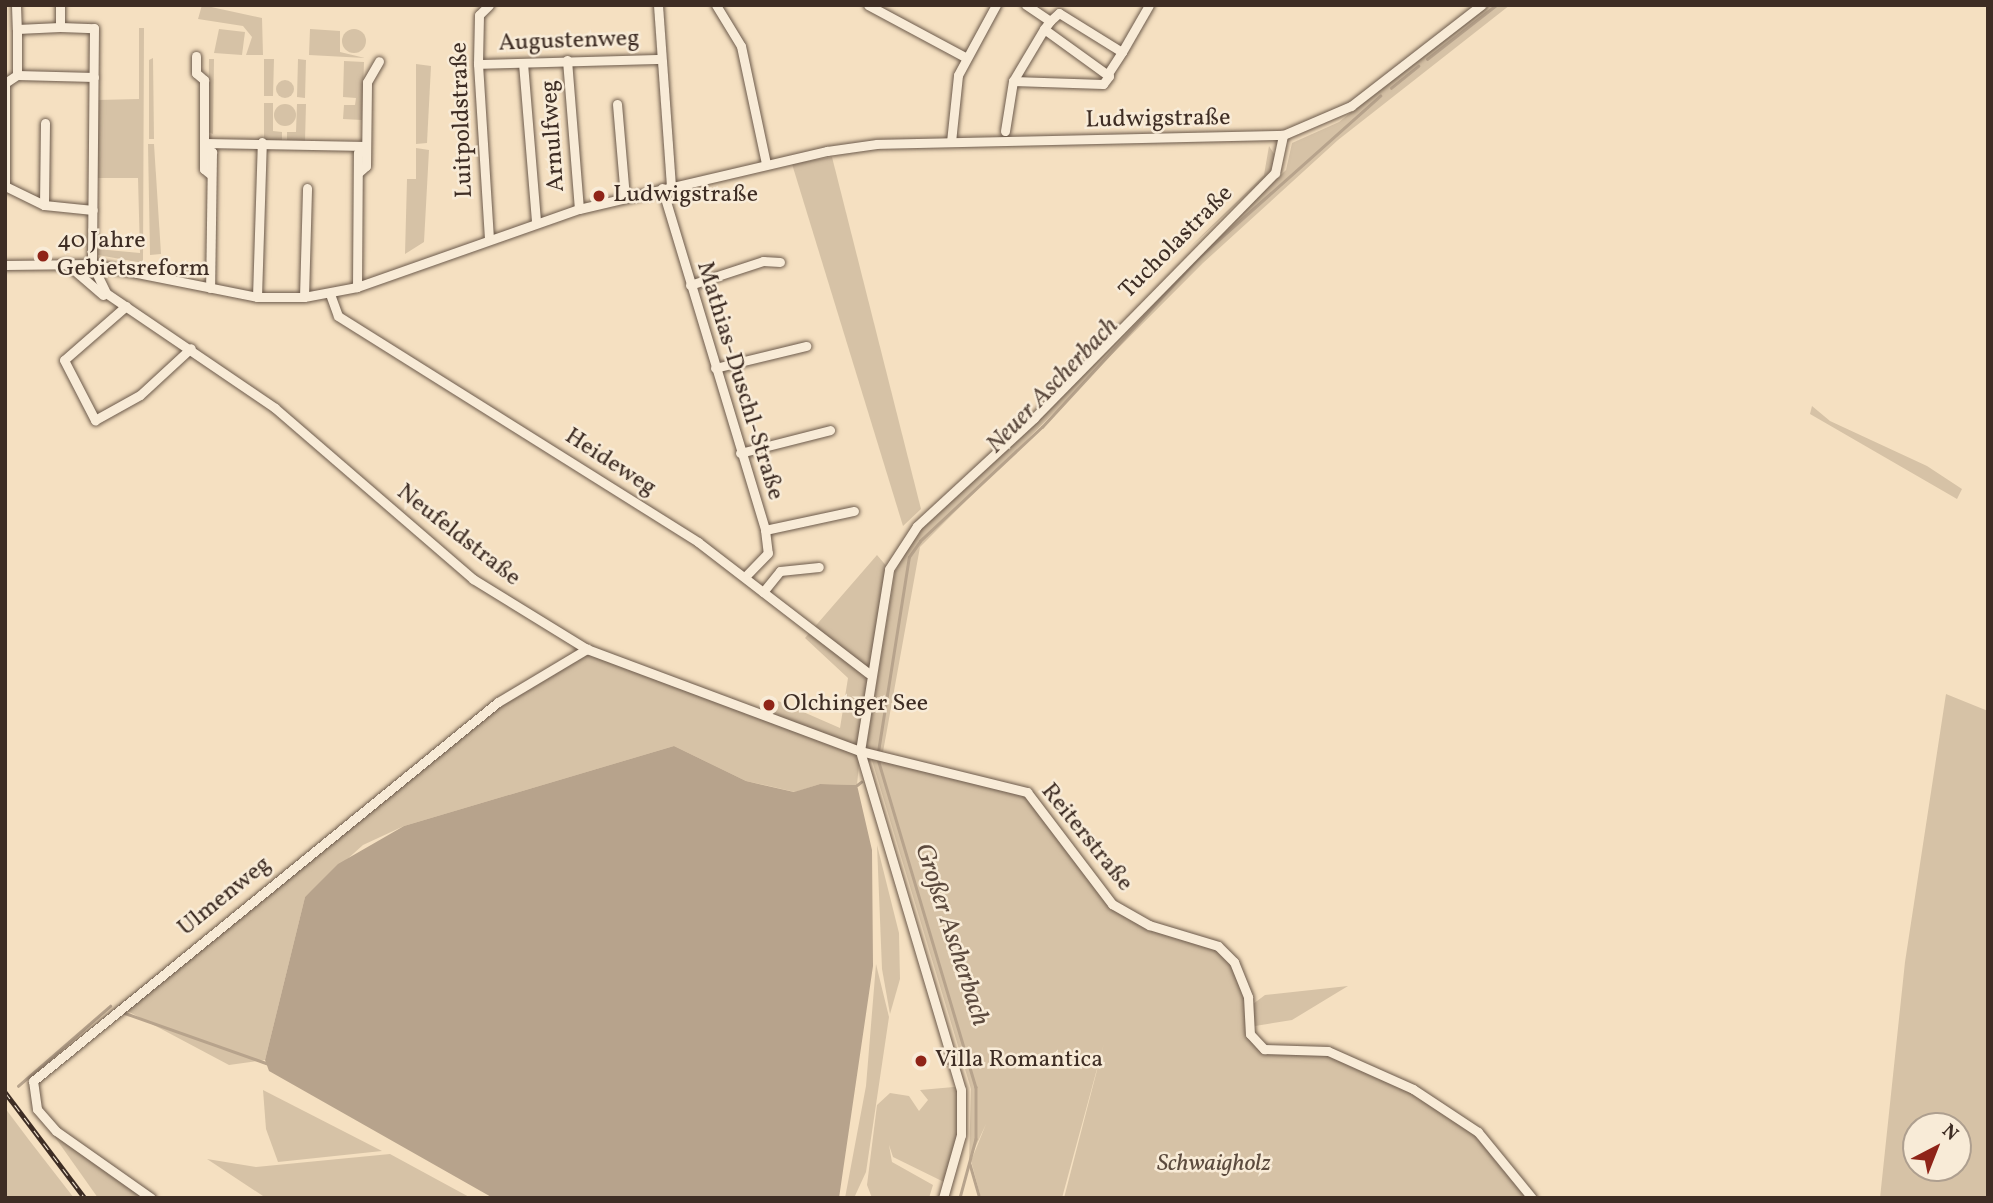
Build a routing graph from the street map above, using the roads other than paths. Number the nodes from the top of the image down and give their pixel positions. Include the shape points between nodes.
1 (16, 5) edge
2 (60, 5) edge
3 (489, 5) edge
4 (658, 5) edge
5 (716, 5) edge
6 (868, 5) edge
7 (996, 5) edge
8 (1026, 5) edge
9 (1149, 5) edge
10 (1481, 5) edge
11 (1061, 9) edge
12 (1047, 25) junction
13 (60, 27) junction
14 (17, 29) junction
15 (1122, 52) junction
16 (196, 55) dead end
17 (965, 57) junction
18 (661, 58) junction
19 (568, 60) junction
20 (379, 61) dead end
21 (523, 62) junction
22 (478, 64) junction
23 (1109, 72) junction
24 (17, 75) junction
25 (94, 77) junction
26 (1013, 81) junction
27 (617, 104) dead end
28 (45, 123) dead end
29 (1005, 131) dead end
30 (1283, 135) junction
31 (262, 142) junction
32 (951, 142) junction
33 (205, 145) junction
34 (366, 147) junction
35 (766, 164) junction
36 (667, 187) junction
37 (307, 188) dead end
38 (625, 197) junction
39 (44, 205) junction
40 (579, 209) junction
41 (93, 210) junction
42 (537, 222) junction
43 (489, 237) junction
44 (780, 262) dead end
45 (66, 263) junction
46 (92, 264) junction
47 (5, 265) edge
48 (690, 285) junction
49 (357, 287) junction
50 (210, 288) junction
51 (330, 294) junction
52 (257, 296) junction
53 (304, 297) junction
54 (111, 298) junction
55 (125, 306) junction
56 (806, 346) dead end
57 (191, 348) junction
58 (715, 368) junction
59 (830, 430) dead end
60 (740, 453) junction
61 (854, 511) dead end
62 (765, 530) junction
63 (820, 567) dead end
64 (745, 577) junction
65 (763, 592) junction
66 (587, 649) junction
67 (868, 673) junction
68 (860, 751) junction
69 (151, 1198) edge
70 (943, 1198) edge
71 (1532, 1198) edge

1 - 14 street
2 - 13 street
3 - 22 street, Luitpoldstraße via 480,15
4 - 18 street, Mathias-Duschl-Straße
5 - 35 street via 741,46
6 - 17 street
7 - 17 street
8 - 12 street
9 - 15 street
10 - 30 street via 1351,106
11 - 12 street
11 - 15 street
12 - 23 street
12 - 26 street
13 - 14 street
13 - 25 street via 94,28
14 - 24 street
15 - 23 street
16 - 33 street via 204,80
17 - 32 street via 953,96
18 - 19 street, Augustenweg
18 - 36 street, Mathias-Duschl-Straße
19 - 21 street, Augustenweg
19 - 40 street, Arnulfweg
20 - 34 street via 367,82
21 - 22 street, Augustenweg
21 - 42 street
22 - 43 street, Luitpoldstraße
23 - 26 street via 1103,84
24 - 25 street
24 - 39 street via 5,83 5,186
25 - 41 street
26 - 29 street
27 - 38 street
28 - 39 street
30 - 32 street, Ludwigstraße
30 - 67 street, Tucholastraße via 1280,167 1270,178 908,537 889,569
31 - 33 street
31 - 34 street
31 - 52 street
32 - 35 street, Ludwigstraße via 877,144
33 - 50 street via 204,169 210,174
34 - 49 street via 358,153
35 - 36 street, Ludwigstraße
36 - 38 street, Ludwigstraße
36 - 48 street, Mathias-Duschl-Straße
37 - 53 street
38 - 40 street, Ludwigstraße
39 - 41 street
40 - 42 street, Ludwigstraße
41 - 46 street
42 - 43 street, Ludwigstraße
43 - 49 street, Ludwigstraße
44 - 48 street via 763,261
45 - 46 street, Ludwigstraße
45 - 47 street, Ludwigstraße
45 - 54 street via 92,289
46 - 50 street, Ludwigstraße
46 - 54 street, Neufeldstraße via 94,280
48 - 58 street, Mathias-Duschl-Straße
49 - 51 street, Ludwigstraße
50 - 52 street, Ludwigstraße
51 - 53 street, Ludwigstraße
51 - 64 street, Heideweg via 338,316
52 - 53 street, Ludwigstraße
54 - 55 street, Neufeldstraße
55 - 57 street, Neufeldstraße
55 - 57 street via 64,360 94,420 140,395
56 - 58 street
57 - 66 street, Neufeldstraße via 275,408 473,579
58 - 60 street, Mathias-Duschl-Straße
59 - 60 street
60 - 62 street, Mathias-Duschl-Straße
61 - 62 street
62 - 64 street, Mathias-Duschl-Straße via 768,553
63 - 65 street via 780,571
64 - 65 street, Heideweg
65 - 67 street, Heideweg
66 - 68 street, Neufeldstraße
66 - 69 street, Ulmenweg via 498,702 33,1081 37,1109 55,1131
67 - 68 street, Tucholastraße
68 - 70 street via 961,1090 961,1135
68 - 71 street, Reiterstraße via 1027,792 1112,904 1149,925 1218,946 1234,962 1248,997 1250,1034 1264,1049 1328,1052 1413,1089 1478,1132

